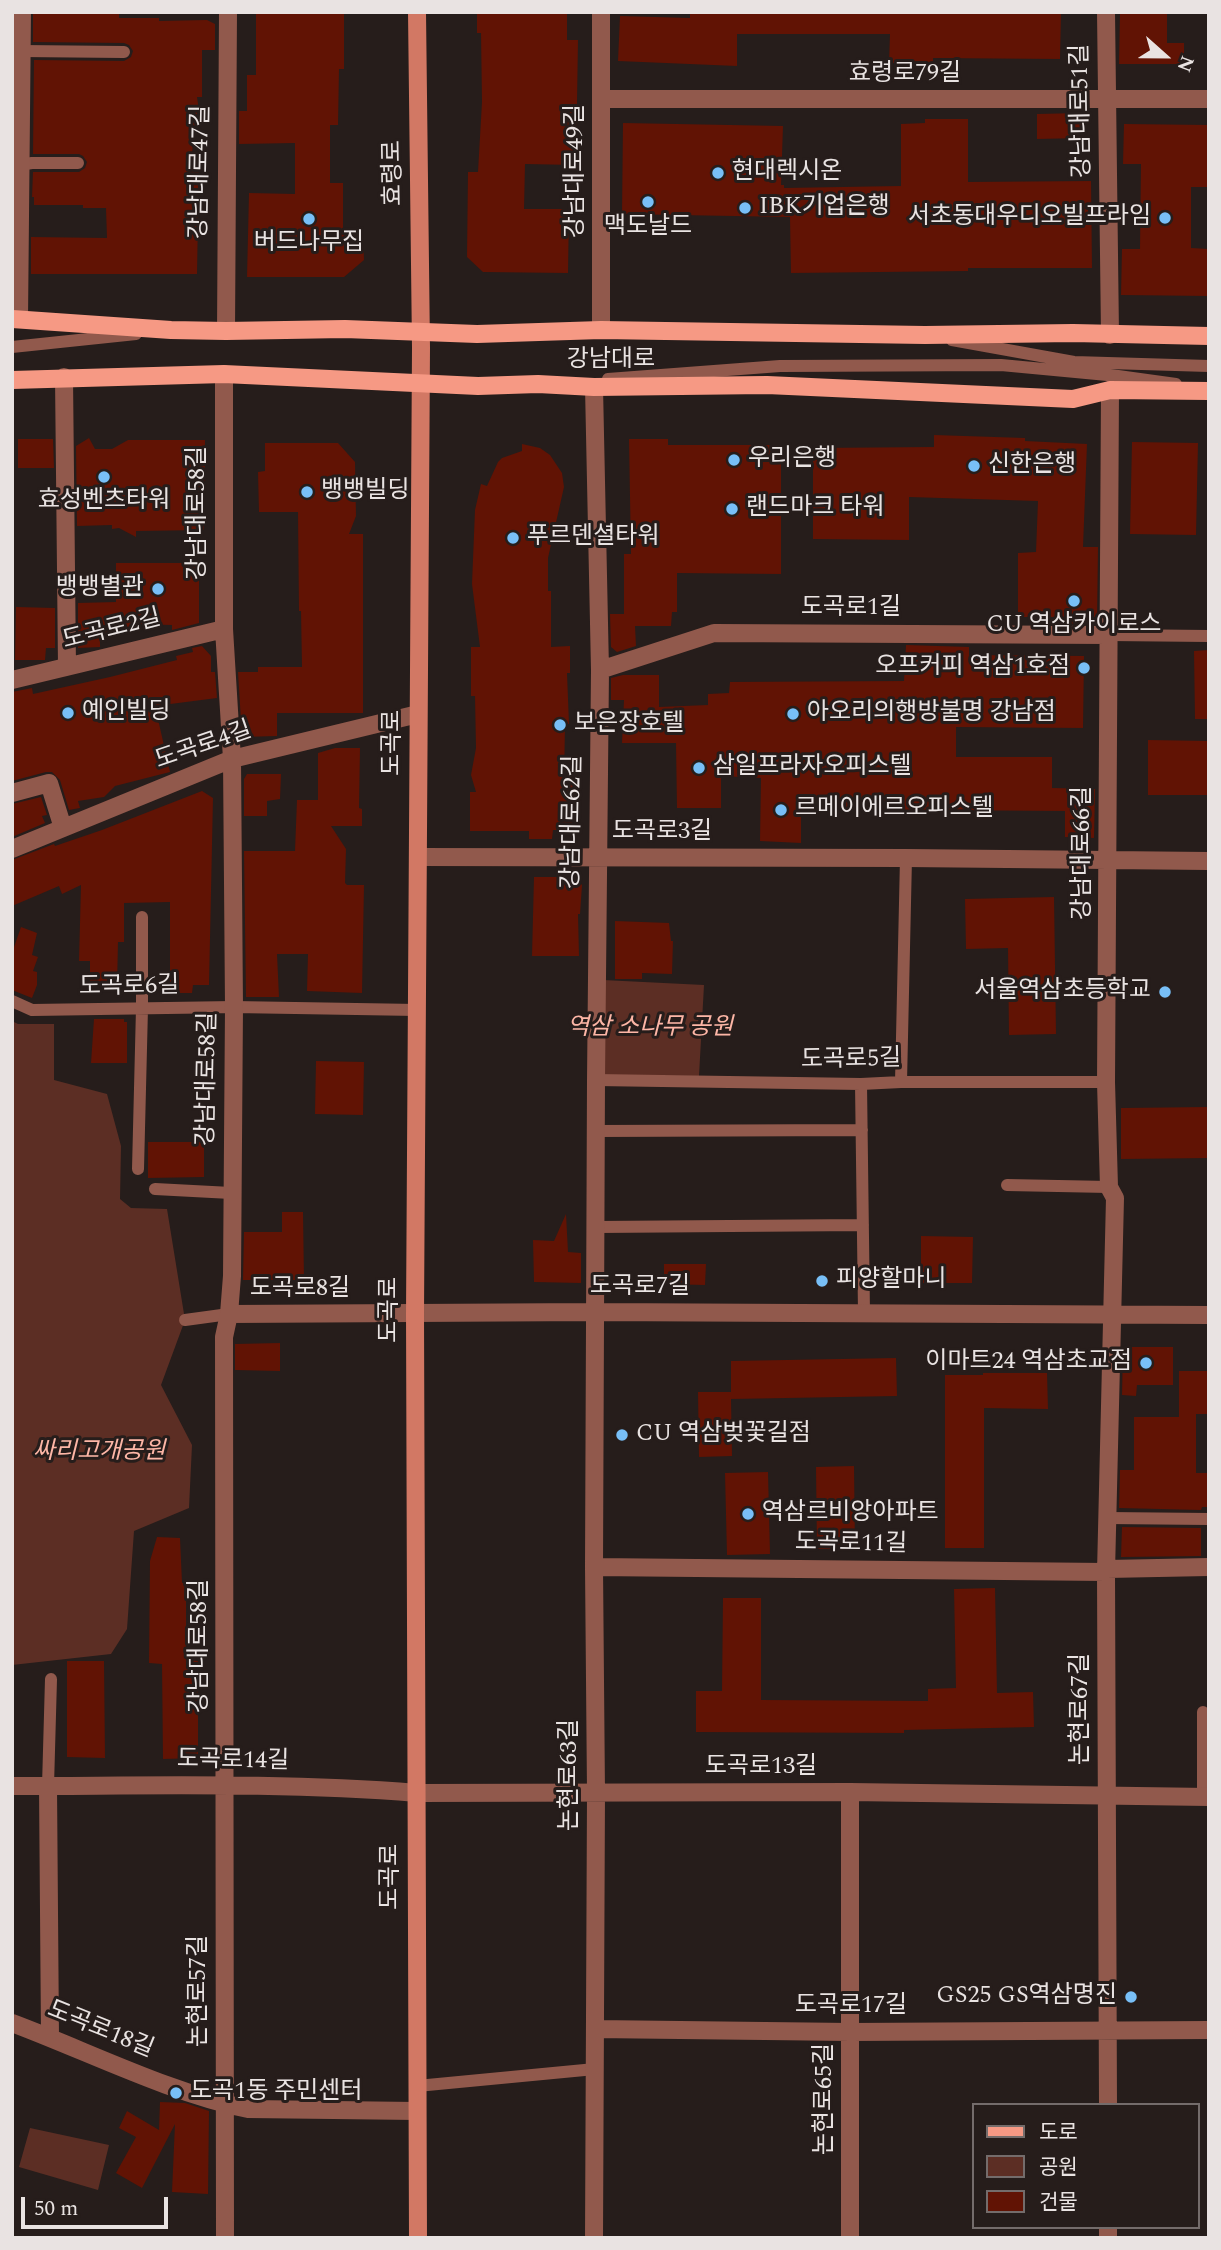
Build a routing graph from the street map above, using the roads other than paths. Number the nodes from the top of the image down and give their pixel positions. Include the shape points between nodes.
1 (228, 12) edge
2 (417, 12) edge
3 (601, 12) edge
4 (1106, 12) edge
5 (18, 18) edge
6 (21, 51) junction
7 (124, 52) dead end
8 (602, 99) junction
9 (1107, 99) junction
10 (1209, 99) edge
11 (78, 163) dead end
12 (17, 165) edge
13 (16, 319) edge
14 (171, 330) junction
15 (601, 330) junction
16 (226, 331) junction
17 (421, 333) junction
18 (925, 335) junction
19 (1110, 335) junction
20 (1209, 336) edge
21 (12, 347) edge
22 (1209, 366) edge
23 (224, 374) junction
24 (64, 377) junction
25 (12, 380) edge
26 (421, 383) junction
27 (538, 384) junction
28 (594, 387) junction
29 (1110, 390) junction
30 (1209, 390) edge
31 (224, 629) junction
32 (1109, 635) junction
33 (1209, 636) edge
34 (67, 667) junction
35 (600, 670) junction
36 (12, 680) edge
37 (418, 714) junction
38 (232, 759) junction
39 (12, 793) edge
40 (63, 828) junction
41 (12, 849) edge
42 (418, 857) junction
43 (598, 857) junction
44 (906, 858) junction
45 (1108, 861) junction
46 (1209, 861) edge
47 (142, 917) dead end
48 (12, 1001) edge
49 (234, 1007) junction
50 (142, 1008) junction
51 (417, 1010) junction
52 (596, 1080) junction
53 (901, 1082) junction
54 (1106, 1082) junction
55 (861, 1084) junction
56 (862, 1130) junction
57 (596, 1131) junction
58 (138, 1168) dead end
59 (1007, 1185) dead end
60 (1109, 1187) junction
61 (155, 1189) dead end
62 (231, 1193) junction
63 (863, 1226) junction
64 (597, 1227) junction
65 (595, 1312) junction
66 (415, 1313) junction
67 (864, 1313) junction
68 (229, 1314) junction
69 (1111, 1314) junction
70 (1209, 1315) edge
71 (185, 1320) dead end
72 (1107, 1518) junction
73 (1209, 1518) edge
74 (594, 1567) junction
75 (1209, 1567) edge
76 (1107, 1571) junction
77 (51, 1679) dead end
78 (1203, 1712) dead end
79 (12, 1786) edge
80 (48, 1786) junction
81 (226, 1786) junction
82 (850, 1792) junction
83 (417, 1793) junction
84 (596, 1793) junction
85 (1106, 1797) junction
86 (1206, 1797) edge
87 (12, 2023) edge
88 (594, 2029) junction
89 (1209, 2030) edge
90 (1108, 2031) junction
91 (850, 2032) junction
92 (50, 2037) junction
93 (595, 2069) junction
94 (417, 2087) junction
95 (1108, 2103) edge
96 (224, 2104) junction
97 (417, 2111) junction
98 (225, 2238) edge
99 (418, 2238) edge
100 (594, 2238) edge
101 (850, 2238) edge

1 - 16 street, 강남대로47길
2 - 17 main road, 효령로
3 - 8 street, 강남대로49길
4 - 9 street, 강남대로51길
5 - 6 street
6 - 7 lane
6 - 12 street
8 - 9 street, 효령로79길
8 - 15 street, 강남대로49길
9 - 10 street, 효령로79길
9 - 19 street, 강남대로51길
11 - 12 lane
12 - 13 street
13 - 14 main road, 강남대로
14 - 16 main road, 강남대로
14 - 21 lane
15 - 17 main road, 강남대로
15 - 18 main road, 강남대로
16 - 17 main road, 강남대로
17 - 26 main road, 효령로
18 - 19 main road, 강남대로
18 - 22 lane via 1074,362
19 - 20 main road, 강남대로
23 - 24 main road, 강남대로
23 - 26 main road, 강남대로
23 - 31 street, 강남대로58길
24 - 25 main road, 강남대로
24 - 34 street
26 - 27 main road, 강남대로
26 - 37 main road, 도곡로
27 - 28 main road, 강남대로
27 - 30 lane via 780,366 1001,365
28 - 29 main road, 강남대로 via 767,385 1073,399
28 - 35 street, 강남대로62길
29 - 30 main road, 강남대로
29 - 32 street, 강남대로66길
31 - 34 street, 도곡로2길
31 - 38 street, 강남대로58길
32 - 33 lane
32 - 35 street, 도곡로1길 via 714,633
32 - 45 street, 강남대로66길
34 - 36 street, 도곡로2길
35 - 43 street, 강남대로62길
37 - 38 street, 도곡로4길
37 - 42 main road, 도곡로
38 - 40 street, 도곡로4길
38 - 49 street, 강남대로58길
39 - 40 street via 50,783
40 - 41 street, 도곡로4길
42 - 43 street, 도곡로3길
42 - 51 main road, 도곡로
43 - 44 street, 도곡로3길
43 - 52 street, 강남대로62길
44 - 45 street, 도곡로3길
44 - 53 lane
45 - 46 street, 도곡로3길
45 - 54 street, 강남대로66길
47 - 50 lane
48 - 50 lane, 도곡로6길 via 32,1010
49 - 50 lane, 도곡로6길
49 - 51 lane, 도곡로6길
49 - 62 street, 강남대로58길
50 - 58 lane
51 - 66 main road, 도곡로
52 - 55 lane, 도곡로5길
52 - 57 street, 강남대로62길
53 - 54 lane, 도곡로5길
53 - 55 lane, 도곡로5길
54 - 60 street, 강남대로66길
55 - 56 lane
56 - 57 lane
56 - 63 lane
57 - 64 street, 강남대로62길
59 - 60 lane
60 - 69 street, 강남대로66길 via 1115,1198
61 - 62 lane
62 - 68 street, 강남대로58길
63 - 64 lane
63 - 67 lane
64 - 65 street, 강남대로62길
65 - 66 street, 도곡로7길
65 - 67 street, 도곡로7길
65 - 74 street, 논현로63길
66 - 68 street, 도곡로8길
66 - 83 main road, 도곡로
67 - 69 street, 도곡로7길
68 - 71 lane, 도곡로8길
68 - 81 street, 강남대로58길 via 224,1337
69 - 70 street, 도곡로7길
69 - 72 street, 논현로67길
72 - 73 lane
72 - 76 street, 논현로67길
74 - 76 street, 도곡로11길
74 - 84 street, 논현로63길
75 - 76 street, 도곡로11길
76 - 85 street, 논현로67길
77 - 80 lane
78 - 86 lane
79 - 80 street, 도곡로14길
80 - 81 street, 도곡로14길
80 - 92 street
81 - 83 street, 도곡로14길
81 - 96 street, 논현로57길
82 - 84 street, 도곡로13길
82 - 85 street, 도곡로13길
82 - 91 street, 논현로65길
83 - 84 street, 도곡로13길
83 - 94 main road, 도곡로
84 - 88 street, 논현로63길
85 - 86 street, 도곡로13길
85 - 90 street, 논현로67길
87 - 92 street, 도곡로18길
88 - 91 street, 도곡로17길
88 - 93 street, 논현로63길
89 - 90 street, 도곡로17길
90 - 91 street, 도곡로17길
90 - 95 street, 논현로67길
91 - 101 street, 논현로65길
92 - 96 street, 도곡로18길
93 - 94 lane
93 - 100 street, 논현로63길
94 - 97 main road, 도곡로
96 - 97 street, 도곡로18길 via 248,2109
96 - 98 street, 논현로57길
97 - 99 main road, 도곡로

